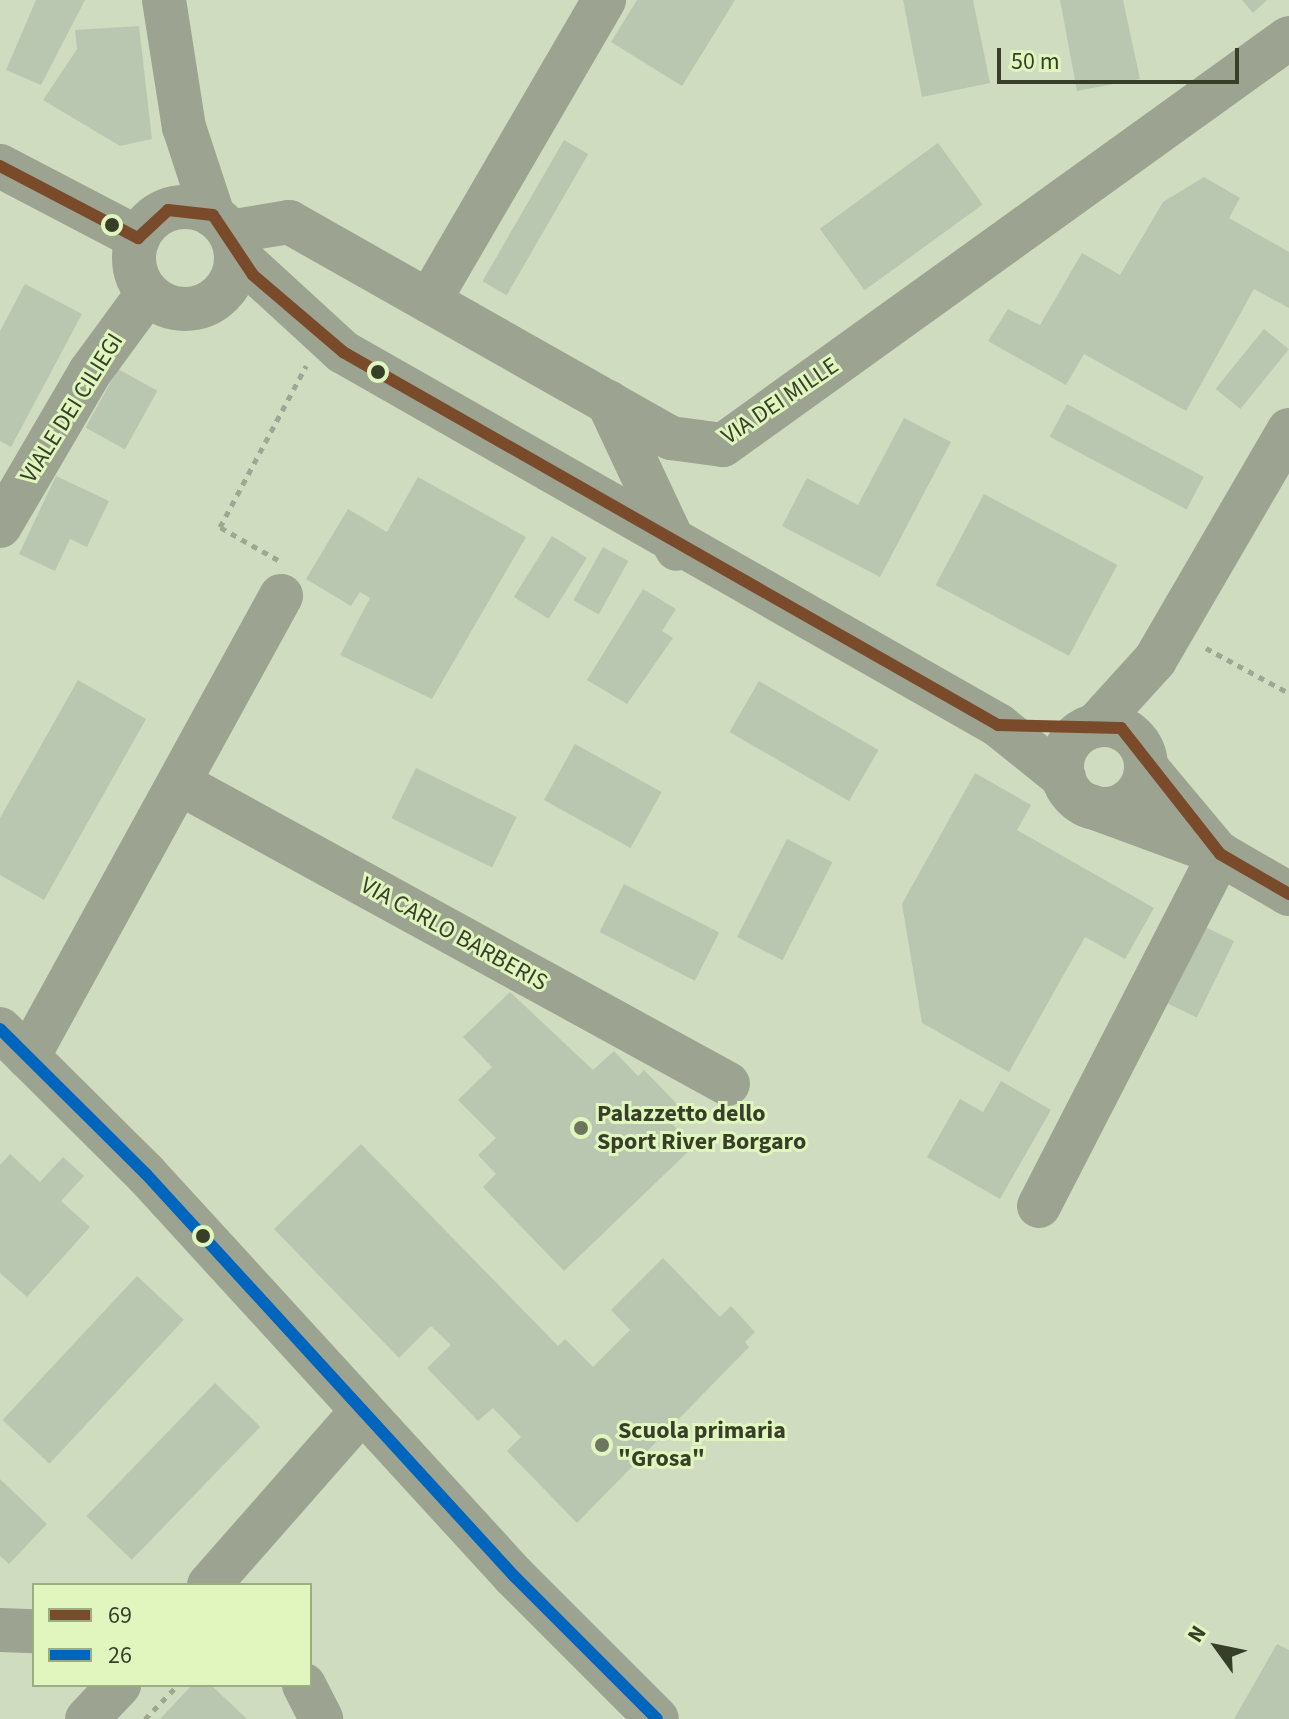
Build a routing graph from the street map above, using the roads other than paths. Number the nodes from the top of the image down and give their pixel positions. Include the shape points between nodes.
1 (164, 0) edge
2 (604, 0) edge
3 (1289, 38) edge
4 (184, 127) junction
5 (0, 166) edge
6 (153, 224) junction
7 (226, 234) junction
8 (147, 294) junction
9 (217, 299) junction
10 (429, 301) junction
11 (330, 348) junction
12 (608, 402) junction
13 (1289, 430) edge
14 (0, 526) edge
15 (677, 549) junction
16 (281, 596) road end
17 (1164, 645) junction
18 (998, 725) junction
19 (1089, 729) junction
20 (1143, 756) junction
21 (179, 783) junction
22 (1077, 792) junction
23 (1220, 854) junction
24 (1289, 894) edge
25 (14, 1043) edge
26 (728, 1084) dead end
27 (1039, 1206) dead end
28 (362, 1411) junction
29 (218, 1581) edge
30 (0, 1630) edge
31 (32, 1631) edge
32 (117, 1687) edge
33 (305, 1687) edge
34 (87, 1719) edge
35 (321, 1719) edge
36 (657, 1719) edge

1 - 4 street
2 - 10 street
3 - 12 street, VIA DEI MILLE via 723,445 671,438
4 - 6 street
4 - 7 street
5 - 6 street
6 - 7 street
6 - 8 street via 134,267
7 - 9 street via 231,279
7 - 10 street, VIA DEI MILLE via 289,222
7 - 11 street
8 - 9 street via 181,310
8 - 14 street, VIALE DEI CILIEGI via 90,372
9 - 11 street
10 - 12 street, VIA DEI MILLE
11 - 15 street
12 - 15 street
13 - 17 street
15 - 18 street
16 - 21 street
17 - 19 street
17 - 20 street
18 - 19 street
18 - 22 street
19 - 20 street via 1121,728
19 - 22 street via 1068,746
20 - 22 street via 1128,802
20 - 23 street
21 - 25 street
21 - 26 street, VIA CARLO BARBERIS
22 - 23 street
23 - 24 street
23 - 27 street
25 - 28 street via 146,1174
28 - 29 street
28 - 36 street
30 - 31 street
32 - 34 street
33 - 35 street

